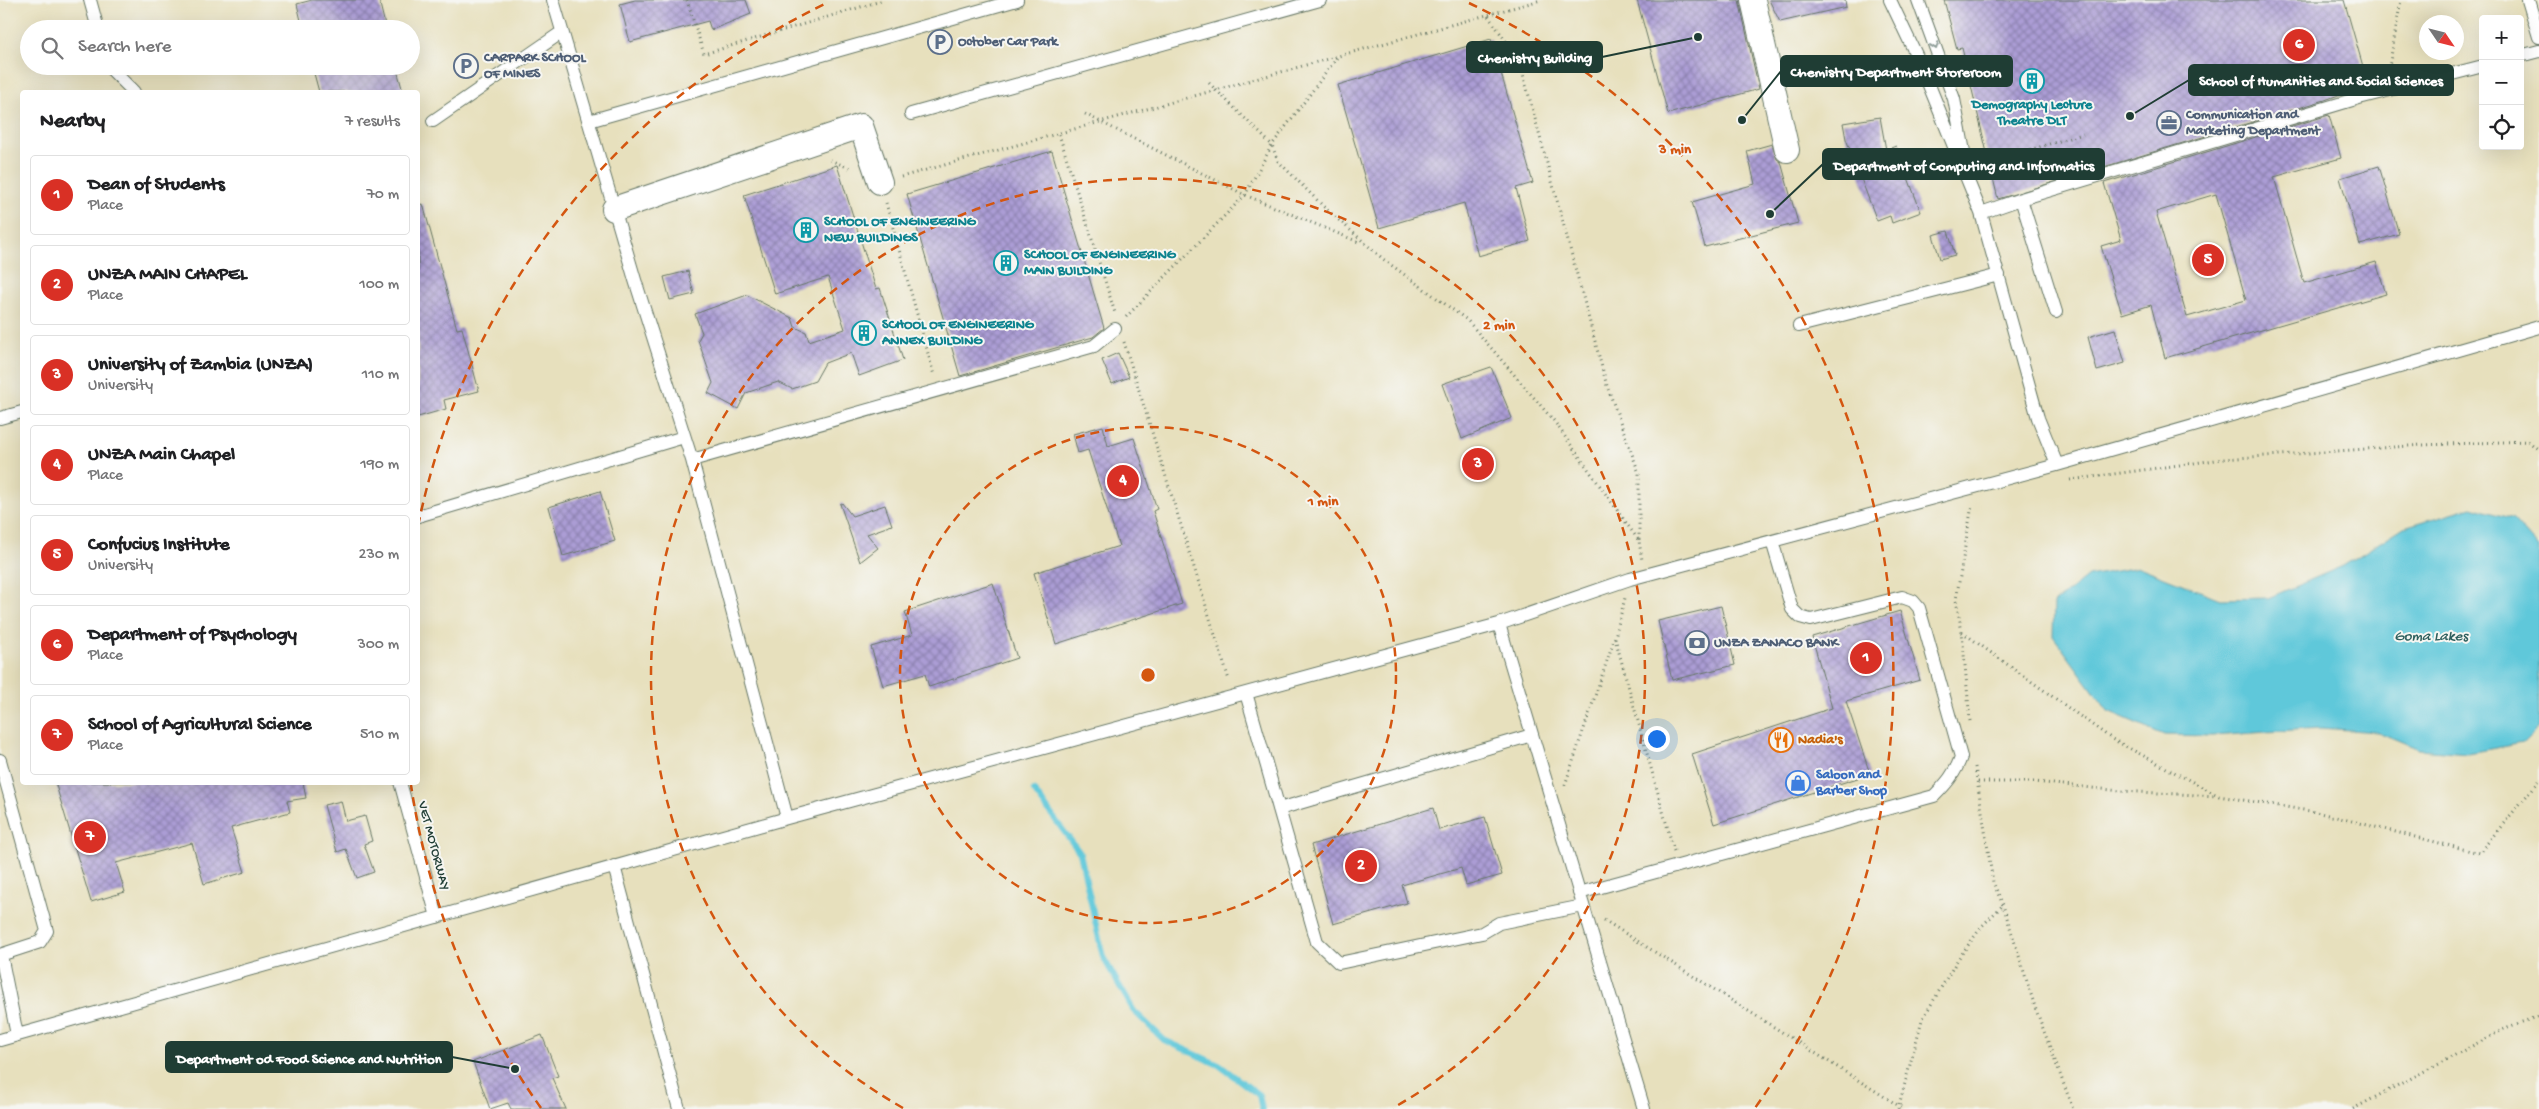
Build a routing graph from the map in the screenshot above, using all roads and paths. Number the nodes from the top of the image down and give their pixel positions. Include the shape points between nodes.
1 (90, 0) edge
2 (553, 0) edge
3 (687, 0) edge
4 (884, 0) edge
5 (1017, 0) edge
6 (1320, 0) edge
7 (1541, 0) edge
8 (1753, 0) edge
9 (1890, 0) edge
10 (1918, 0) edge
11 (2401, 0) edge
12 (2528, 0) edge
13 (878, 1) edge
14 (1488, 16) junction
15 (96, 20) edge
16 (562, 32) junction
17 (2539, 37) edge
18 (2539, 51) edge
19 (2524, 55) edge
20 (1337, 58) junction
21 (2479, 67) edge
22 (117, 75) edge
23 (1209, 83) dead end
24 (132, 90) edge
25 (2385, 91) junction
26 (910, 114) dead end
27 (1086, 114) dead end
28 (433, 121) dead end
29 (588, 121) junction
30 (1059, 134) junction
31 (2083, 134) dead end
32 (1272, 145) junction
33 (801, 146) junction
34 (1787, 150) dead end
35 (1967, 169) junction
36 (880, 182) junction
37 (1970, 186) junction
38 (1245, 195) junction
39 (2021, 199) junction
40 (614, 209) junction
41 (1982, 213) junction
42 (1364, 244) junction
43 (1999, 275) junction
44 (2056, 312) dead end
45 (1799, 326) dead end
46 (1117, 327) junction
47 (2539, 327) edge
48 (938, 390) junction
49 (20, 413) edge
50 (0, 418) edge
51 (684, 437) junction
52 (2539, 450) edge
53 (692, 460) junction
54 (2057, 465) junction
55 (2066, 481) dead end
56 (1972, 503) dead end
57 (420, 515) edge
58 (1639, 541) junction
59 (1772, 541) junction
60 (1645, 575) junction
61 (1630, 578) junction
62 (1499, 624) junction
63 (1962, 632) junction
64 (1614, 637) junction
65 (1240, 694) junction
66 (1970, 730) dead end
67 (1532, 736) junction
68 (1974, 758) dead end
69 (0, 760) edge
70 (2539, 780) edge
71 (1978, 782) junction
72 (401, 785) edge
73 (2219, 796) junction
74 (1279, 810) junction
75 (1555, 814) junction
76 (787, 818) junction
77 (614, 866) junction
78 (1678, 866) junction
79 (1581, 900) junction
80 (2003, 905) junction
81 (437, 917) junction
82 (1, 955) edge
83 (2539, 1016) edge
84 (17, 1035) junction
85 (0, 1040) edge
86 (1898, 1107) edge
87 (679, 1109) edge
88 (1644, 1109) edge
89 (1904, 1109) edge
90 (2072, 1109) edge
91 (2353, 1109) edge

1 - 15 lane
2 - 16 lane
3 - 13 path via 704,54
4 - 13 path
5 - 29 lane
6 - 26 lane
7 - 14 path
8 - 34 street
9 - 37 lane via 1920,63
10 -> 35 lane via 1954,99
11 - 25 path
12 - 17 lane
14 - 20 path
14 - 58 path via 1519,58 1606,386 1639,473
16 - 28 lane
16 - 29 lane
18 - 19 lane
20 - 30 path
20 - 32 path
21 - 25 lane
22 - 24 lane
23 - 32 path
25 - 39 lane
27 - 38 path
29 - 40 lane
30 - 36 path
30 - 46 path
31 - 35 path
32 - 38 path
32 - 42 path via 1278,160
33 - 36 path
33 - 36 street via 861,126
33 - 40 street
35 - 37 lane
36 - 48 path
37 - 41 lane
38 - 42 path
38 - 46 path
39 - 41 lane
39 - 44 lane
40 - 51 lane
41 - 43 lane
42 - 58 path via 1467,320 1554,421
43 - 45 lane
43 - 54 lane via 2038,418
46 - 48 lane via 1094,346
46 - 65 path
47 - 54 lane
48 - 53 lane
49 - 50 lane
51 - 53 lane
51 - 57 lane
52 - 55 path via 2528,441 2223,458
53 - 76 lane
54 - 59 lane
56 - 63 path via 1956,600
58 - 60 path
59 - 60 lane
59 - 78 lane via 1792,609 1800,617 1811,620 1902,597 1913,601 1919,608 1961,757 1949,780 1934,796
60 - 61 lane
61 - 62 lane
61 - 64 path
62 - 65 lane
62 - 67 lane
63 - 66 path
63 - 73 path via 2112,739
64 - 75 path
64 - 78 path
65 - 74 lane
65 - 76 lane
67 - 74 lane
67 - 75 lane
68 - 71 path
69 - 82 lane via 47,931 40,942
70 - 73 path via 2479,853 2316,812
71 - 73 path via 2035,782
71 - 80 path via 1993,882
72 - 81 lane, VET MOTORWAY
74 - 79 lane via 1317,942 1339,964 1482,932 1499,923
75 - 79 lane
76 - 77 lane
77 - 81 lane
77 - 87 lane
78 - 79 lane
79 - 86 path
79 - 88 lane
80 - 86 path via 1982,926 1958,959 1922,1020
80 - 90 path
81 - 84 lane
82 - 84 lane
83 - 91 path via 2508,1027
84 - 85 lane
86 - 89 path

